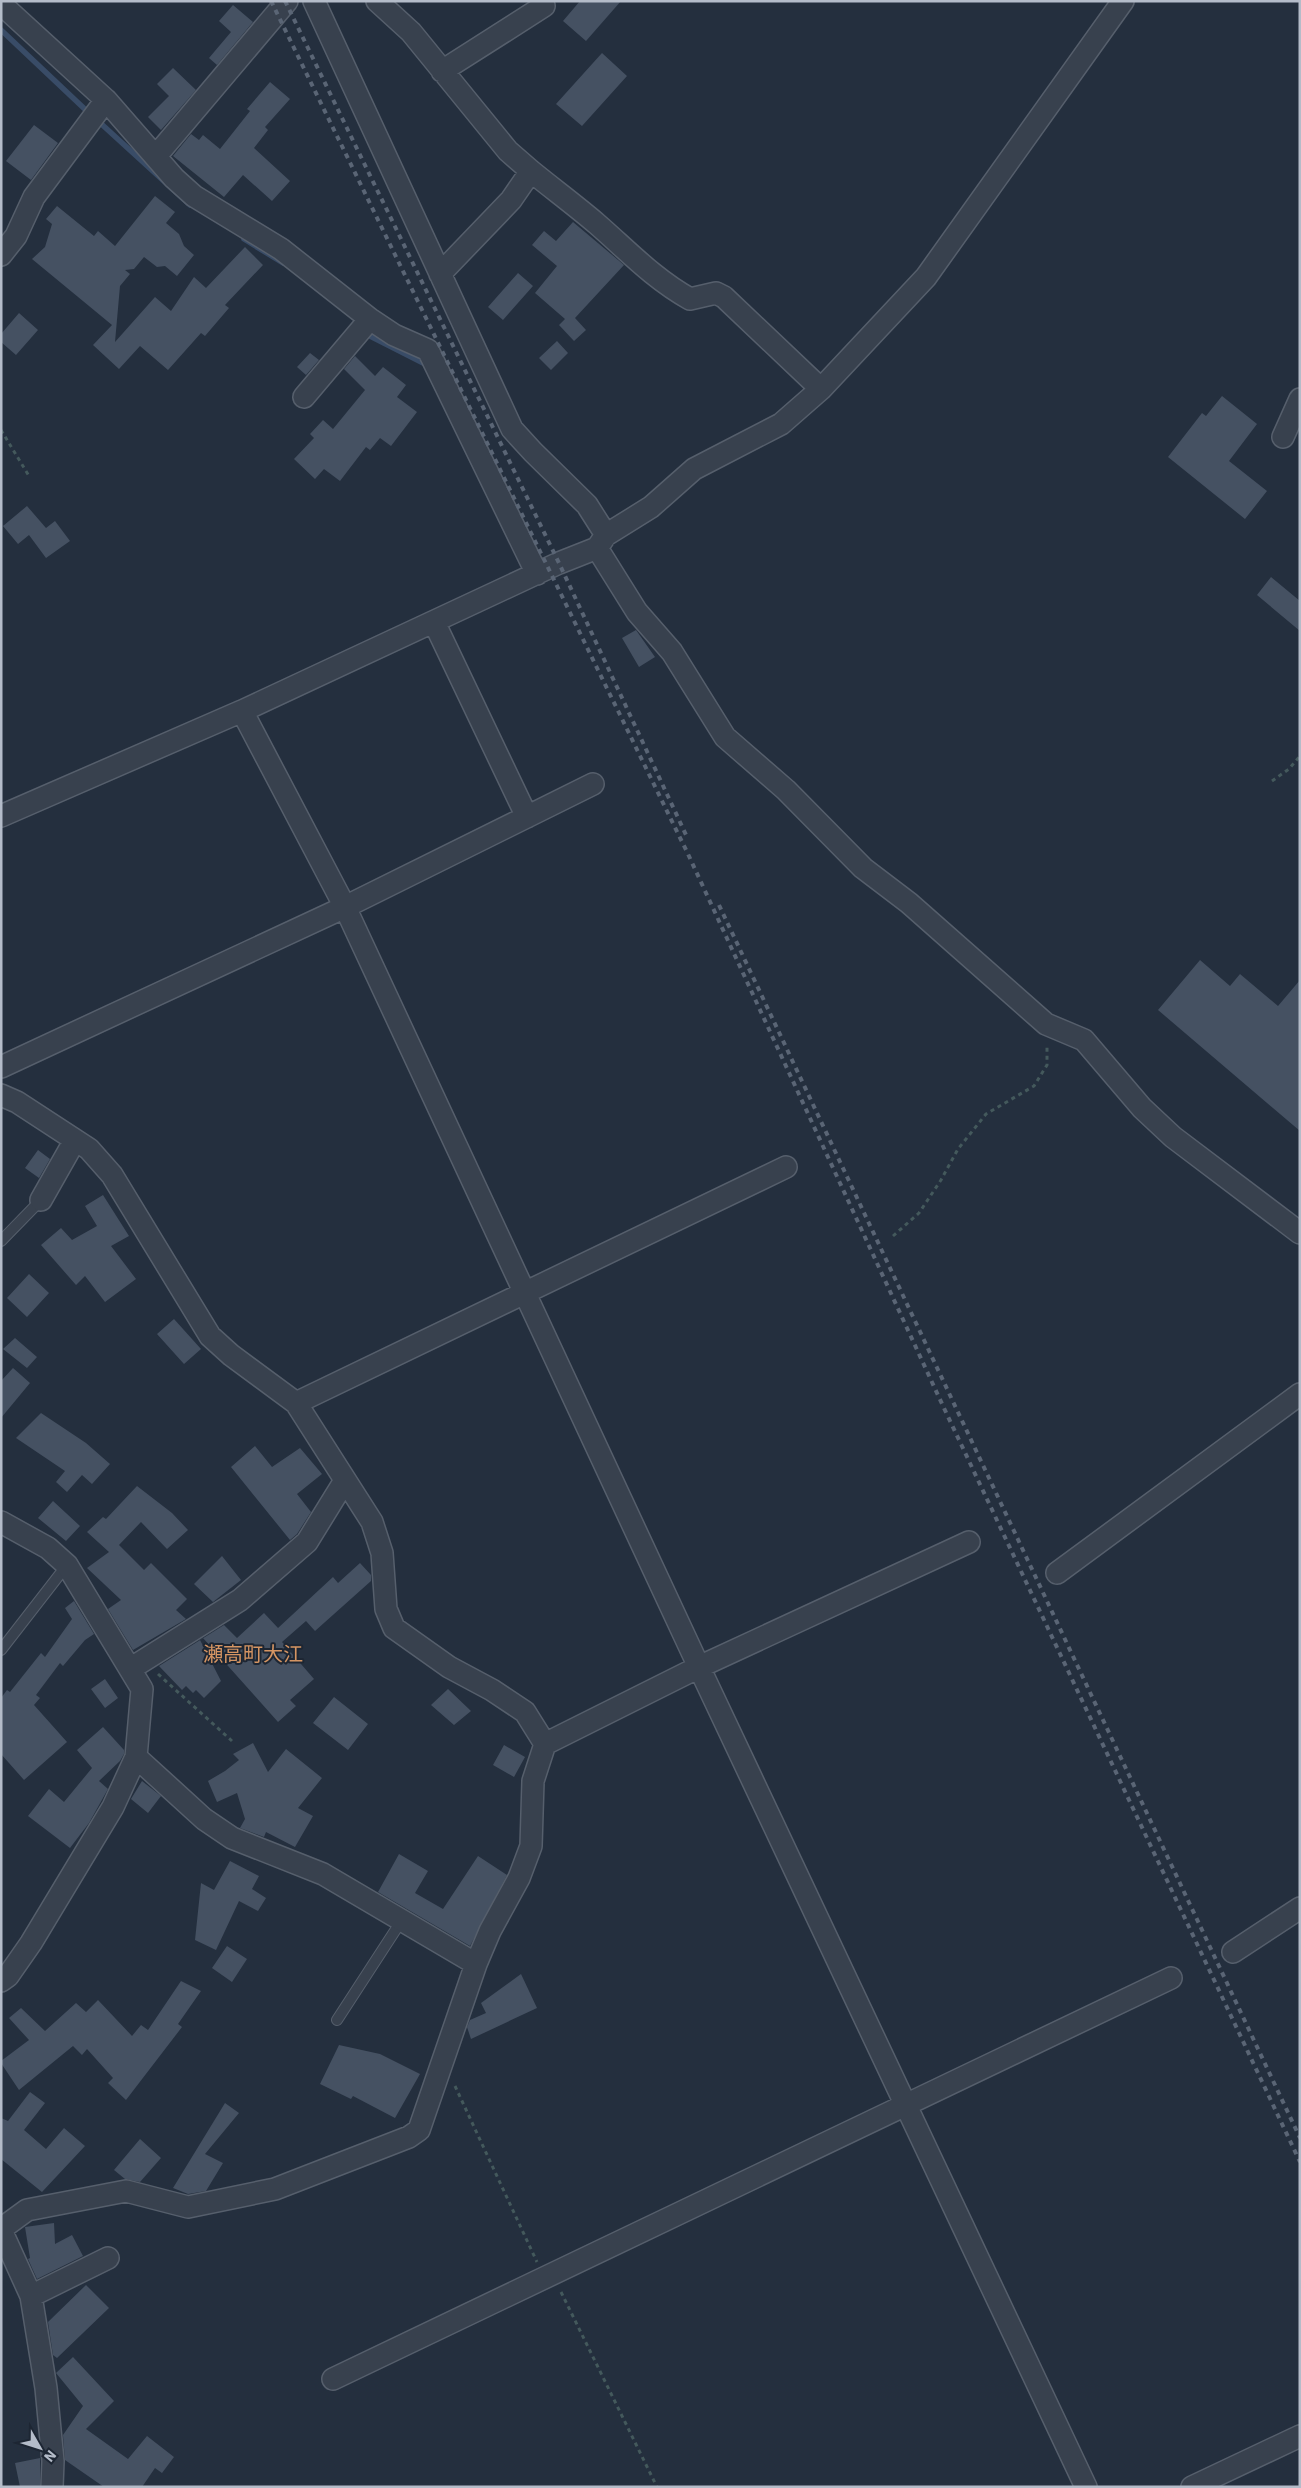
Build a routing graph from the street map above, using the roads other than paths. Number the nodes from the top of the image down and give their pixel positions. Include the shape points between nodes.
1 (287, 1) edge
2 (314, 1) edge
3 (376, 1) edge
4 (1123, 1) edge
5 (1, 4) edge
6 (544, 6) dead end
7 (442, 71) junction
8 (106, 100) junction
9 (156, 156) junction
10 (531, 171) junction
11 (1, 255) edge
12 (440, 274) junction
13 (370, 319) junction
14 (822, 389) junction
15 (304, 397) dead end
16 (1300, 399) edge
17 (1283, 437) dead end
18 (601, 541) junction
19 (537, 574) junction
20 (434, 622) junction
21 (242, 711) junction
22 (593, 784) dead end
23 (1, 816) edge
24 (527, 817) junction
25 (345, 907) junction
26 (1, 1067) edge
27 (1, 1095) edge
28 (75, 1140) junction
29 (786, 1166) dead end
30 (41, 1200) joint
31 (1300, 1233) edge
32 (1, 1241) edge
33 (525, 1294) junction
34 (1300, 1394) edge
35 (296, 1403) junction
36 (344, 1482) junction
37 (1, 1522) edge
38 (969, 1542) dead end
39 (67, 1565) junction
40 (1057, 1573) dead end
41 (1, 1650) edge
42 (137, 1665) junction
43 (698, 1667) junction
44 (545, 1744) junction
45 (136, 1757) junction
46 (1300, 1908) edge
47 (402, 1920) junction
48 (1233, 1952) dead end
49 (476, 1964) junction
50 (1171, 1978) dead end
51 (1, 1981) edge
52 (337, 2020) dead end
53 (905, 2104) junction
54 (1, 2229) edge
55 (108, 2258) dead end
56 (31, 2296) junction
57 (333, 2380) dead end
58 (1300, 2436) edge
59 (52, 2487) edge
60 (1086, 2487) edge
61 (1192, 2487) edge

1 - 9 street
2 - 12 street
3 - 7 street via 410,32
4 - 14 street via 926,276
5 - 8 street
6 - 7 street
7 - 10 street via 508,151
8 - 9 street
8 - 11 street via 34,197 16,236
9 - 13 street via 194,196 281,249
10 - 12 street via 511,200
10 - 14 street via 668,287 690,299 716,293 724,297
12 - 18 street via 512,428 587,504
13 - 15 street
13 - 19 street via 394,335 428,350
14 - 18 street via 781,424 694,469 651,507
16 - 17 street
18 - 19 street
18 - 31 street via 637,612 672,652 725,737 786,790 863,868 909,903 1046,1024 1084,1040 1142,1108 1173,1137
19 - 20 street
20 - 21 street
20 - 24 street
21 - 23 street
21 - 25 street
22 - 24 street
24 - 25 street
25 - 26 street
25 - 33 street
27 - 28 street
28 - 30 street
28 - 35 street via 112,1175 210,1336
29 - 33 street
30 - 32 lane
33 - 35 street
33 - 43 street
34 - 40 street
35 - 36 street
36 - 42 street via 307,1542 240,1600
36 - 44 street via 372,1522 382,1554 386,1609 394,1628 449,1667 525,1712
37 - 39 street via 48,1548
38 - 43 street
39 - 41 lane
39 - 42 street
42 - 45 street via 142,1689
43 - 44 street
43 - 53 street
44 - 49 street via 533,1781 532,1846
45 - 47 street via 204,1819 232,1838 323,1874
45 - 51 street via 113,1807 31,1943
46 - 48 street
47 - 49 street
47 - 52 lane
49 - 54 street via 419,2130 409,2137 274,2189 188,2206 126,2191 27,2210
50 - 53 street
53 - 57 street
53 - 60 street
54 - 56 street
55 - 56 street
56 - 59 street via 46,2388 53,2461
58 - 61 street

